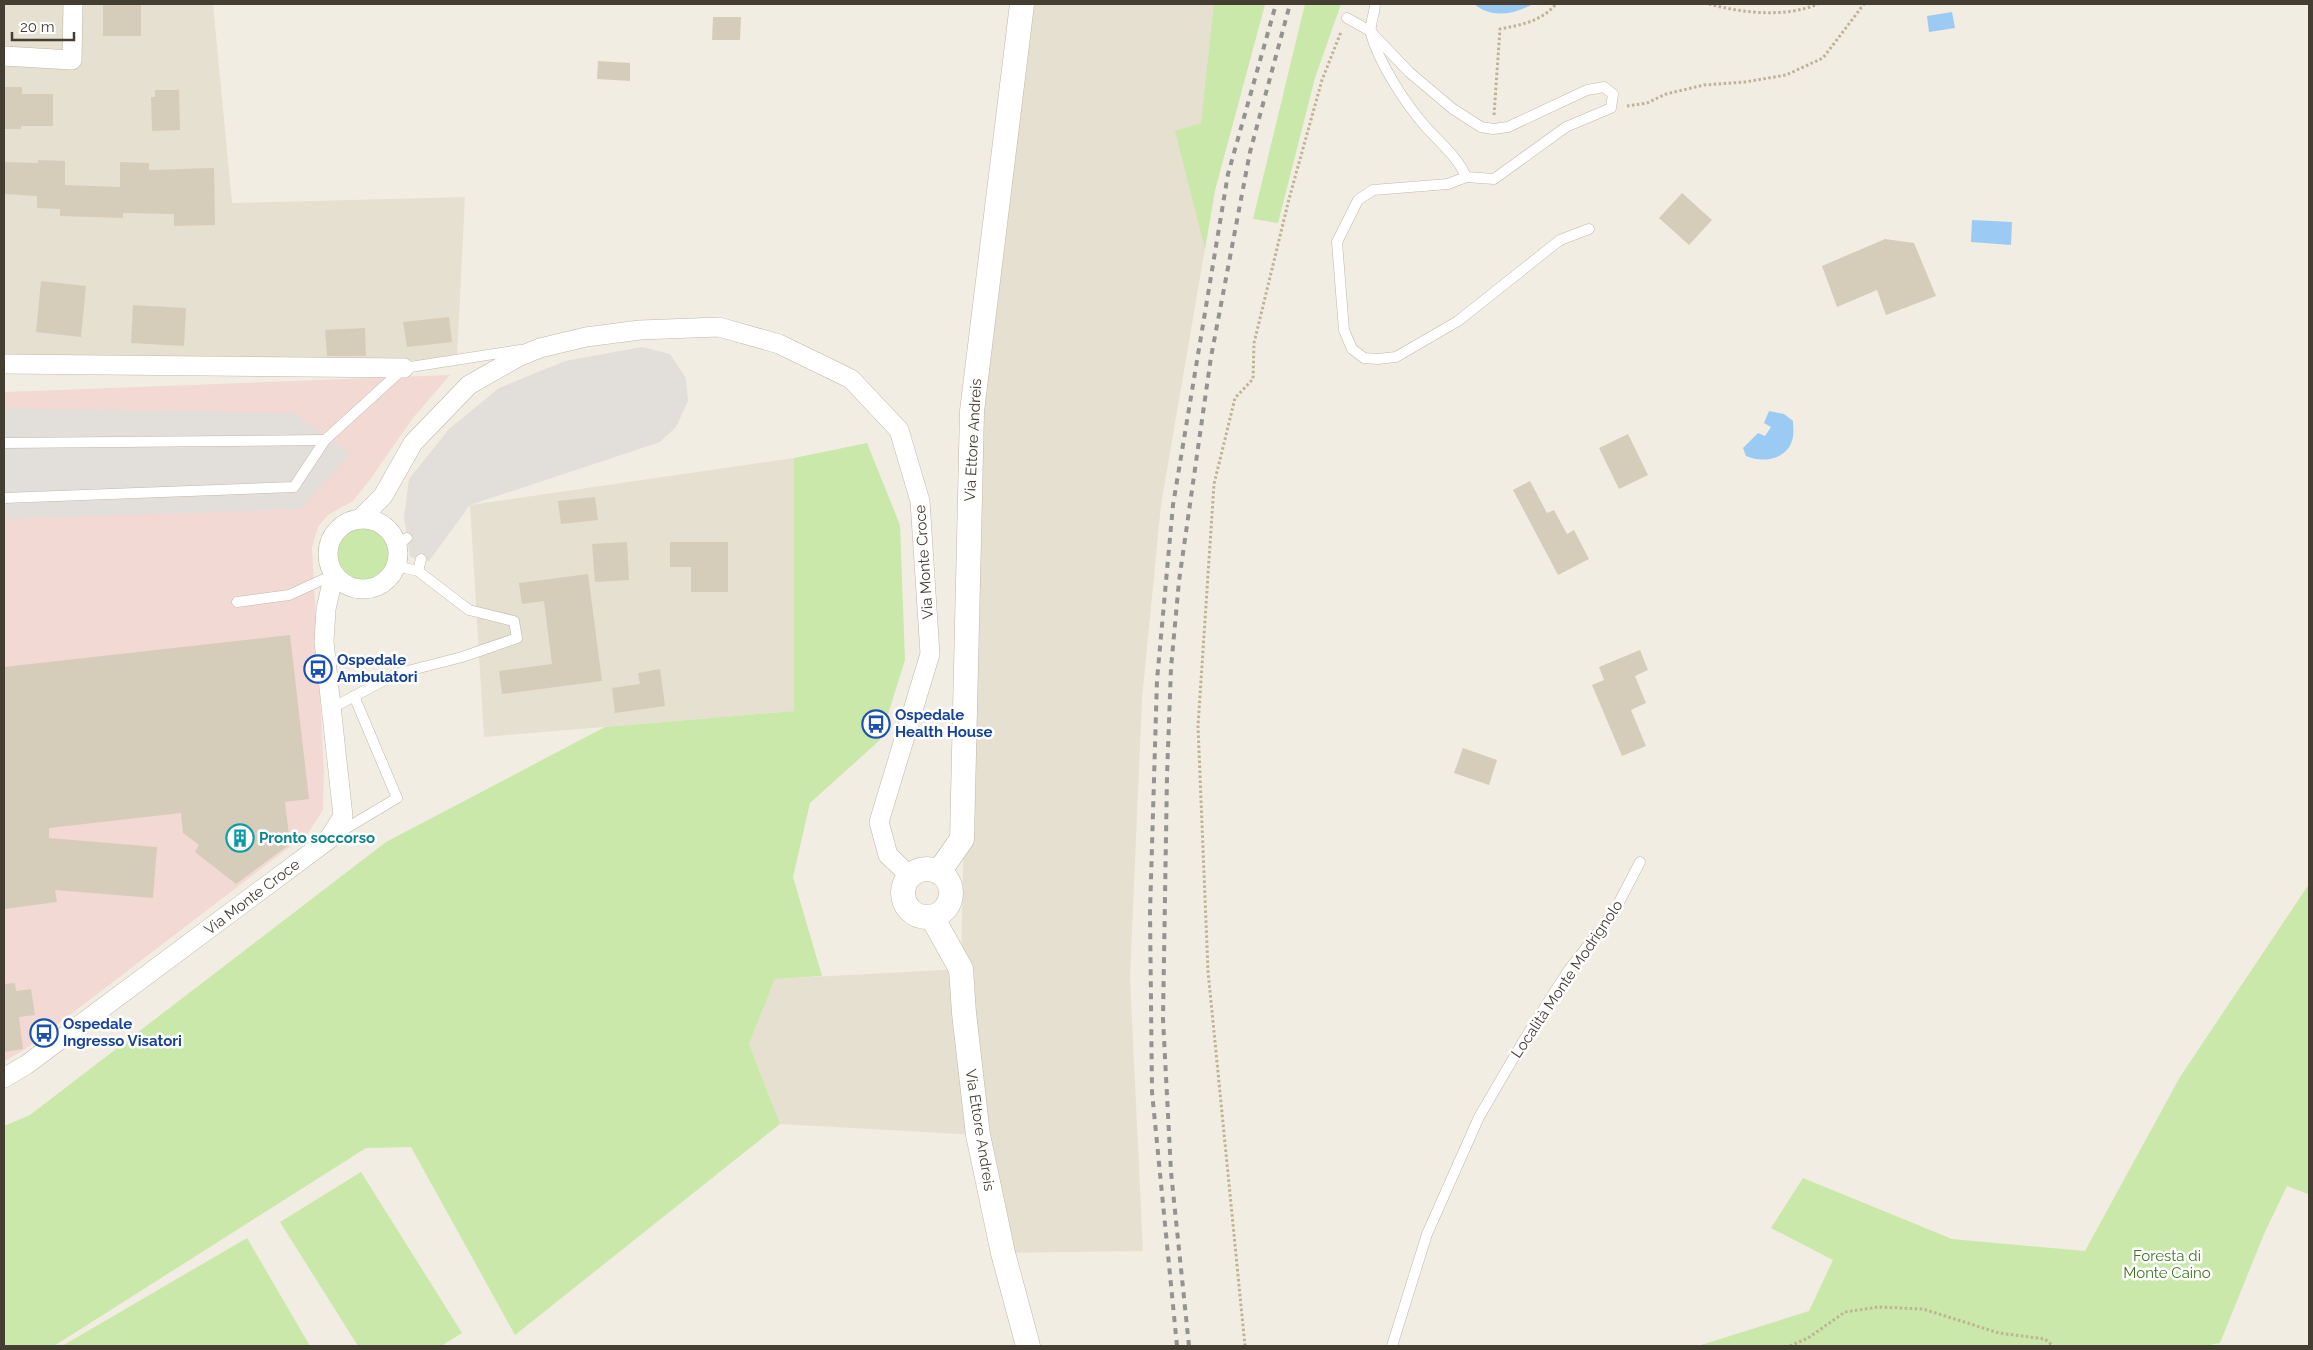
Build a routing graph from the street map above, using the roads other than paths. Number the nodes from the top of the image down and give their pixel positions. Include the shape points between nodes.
1 (73, 4) edge
2 (1022, 4) edge
3 (1375, 4) edge
4 (1347, 18) road end
5 (1370, 32) junction
6 (4, 56) edge
7 (1466, 177) junction
8 (1589, 229) dead end
9 (540, 348) junction
10 (4, 364) edge
11 (404, 368) junction
12 (325, 440) junction
13 (4, 443) edge
14 (383, 496) junction
15 (4, 498) edge
16 (360, 519) junction
17 (383, 524) junction
18 (421, 560) dead end
19 (396, 566) junction
20 (418, 571) junction
21 (334, 574) junction
22 (356, 589) junction
23 (238, 602) dead end
24 (326, 609) junction
25 (354, 696) junction
26 (332, 708) junction
27 (328, 840) junction
28 (1640, 862) dead end
29 (939, 872) junction
30 (910, 876) junction
31 (932, 917) junction
32 (4, 1078) edge
33 (1028, 1346) edge
34 (1392, 1346) edge

1 - 6 street via 72,60
2 - 29 street, Via Ettore Andreis via 972,410 962,839
3 - 5 lane
4 - 5 lane
5 - 7 lane via 1400,92 1423,124 1455,158
5 - 7 lane via 1409,72 1453,109 1481,127 1508,126 1587,90 1604,87 1613,94 1611,108 1566,128 1494,179
7 - 8 lane via 1448,184 1373,190 1358,200 1337,242 1344,330 1352,349 1364,358 1396,357 1458,321 1560,240
9 - 11 lane
9 - 14 street, Via Monte Croce via 469,385 413,443
9 - 30 street, Via Monte Croce via 586,337 640,330 720,327 779,344 851,379 899,430 920,501 930,654 879,822 888,855
10 - 11 street
11 - 12 lane
12 - 13 lane
12 - 15 lane via 294,488
14 - 16 street, Via Monte Croce
14 - 17 street
16 - 17 street
16 - 21 street via 343,525 330,542 329,564
17 - 19 street via 402,541
18 - 20 lane
19 - 20 lane
19 - 22 street via 385,582 371,588
20 - 25 lane via 469,610 514,621 517,638 462,657 396,674
21 - 22 street
21 - 23 lane via 289,595
21 - 24 street, Via Monte Croce
22 - 24 street
24 - 26 street, Via Monte Croce via 324,642
25 - 26 lane
25 - 27 lane via 397,798
26 - 27 street, Via Monte Croce via 343,816
27 - 32 street, Via Monte Croce via 26,1065
28 - 34 lane, Località Monte Modrignolo via 1614,912 1568,971 1479,1117 1427,1234
29 - 30 street via 918,870
29 - 31 street via 946,878 951,897 948,906
30 - 31 street via 902,892 908,909 923,918
31 - 33 street, Via Ettore Andreis via 961,969 978,1135 1003,1253

